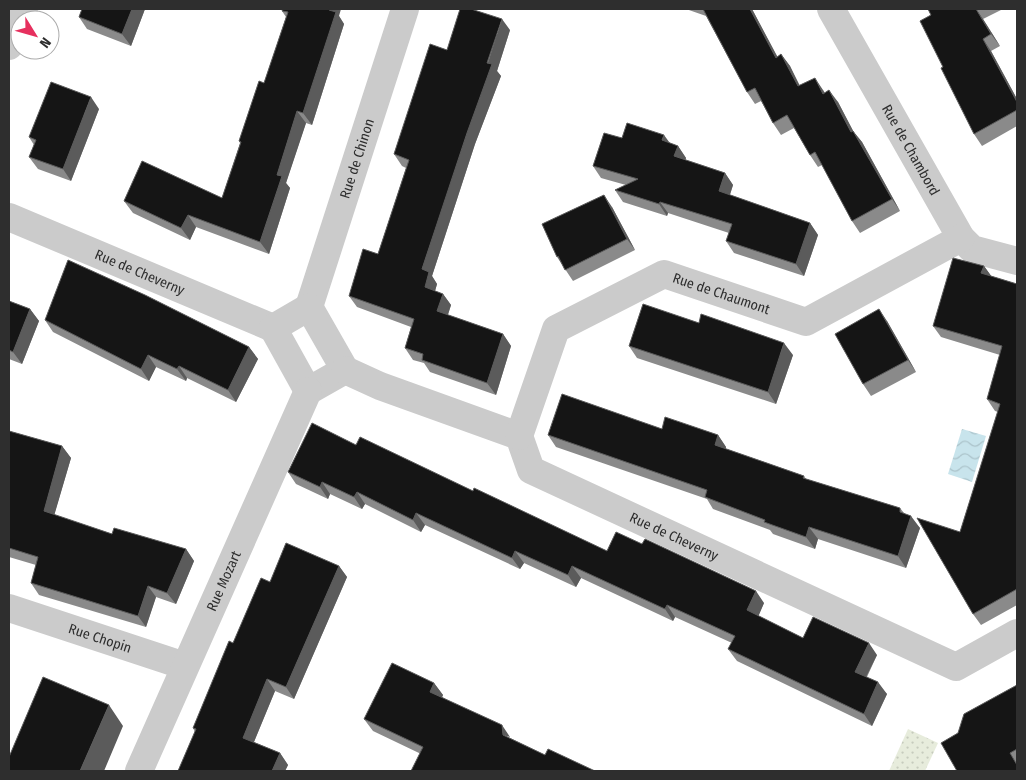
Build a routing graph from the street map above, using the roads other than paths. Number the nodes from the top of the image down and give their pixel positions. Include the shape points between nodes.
1 (24, 9) edge
2 (405, 9) edge
3 (831, 9) edge
4 (9, 46) edge
5 (9, 217) edge
6 (961, 238) junction
7 (1017, 261) edge
8 (309, 307) junction
9 (273, 328) junction
10 (345, 370) junction
11 (308, 391) junction
12 (518, 436) junction
13 (11, 614) edge
14 (1017, 633) edge
15 (185, 666) junction
16 (139, 771) edge

1 - 4 street
2 - 8 street, Rue de Chinon
3 - 6 street, Rue de Chambord
5 - 9 street, Rue de Cheverny
6 - 7 street, Rue de Chambord via 972,249
6 - 12 street, Rue de Chaumont via 806,322 664,274 556,329
8 - 9 street
8 - 10 street
9 - 11 street
10 - 11 street
10 - 12 street
11 - 15 street, Rue Mozart
12 - 14 street, Rue de Cheverny via 531,470 956,667
13 - 15 street, Rue Chopin
15 - 16 street, Rue Mozart

